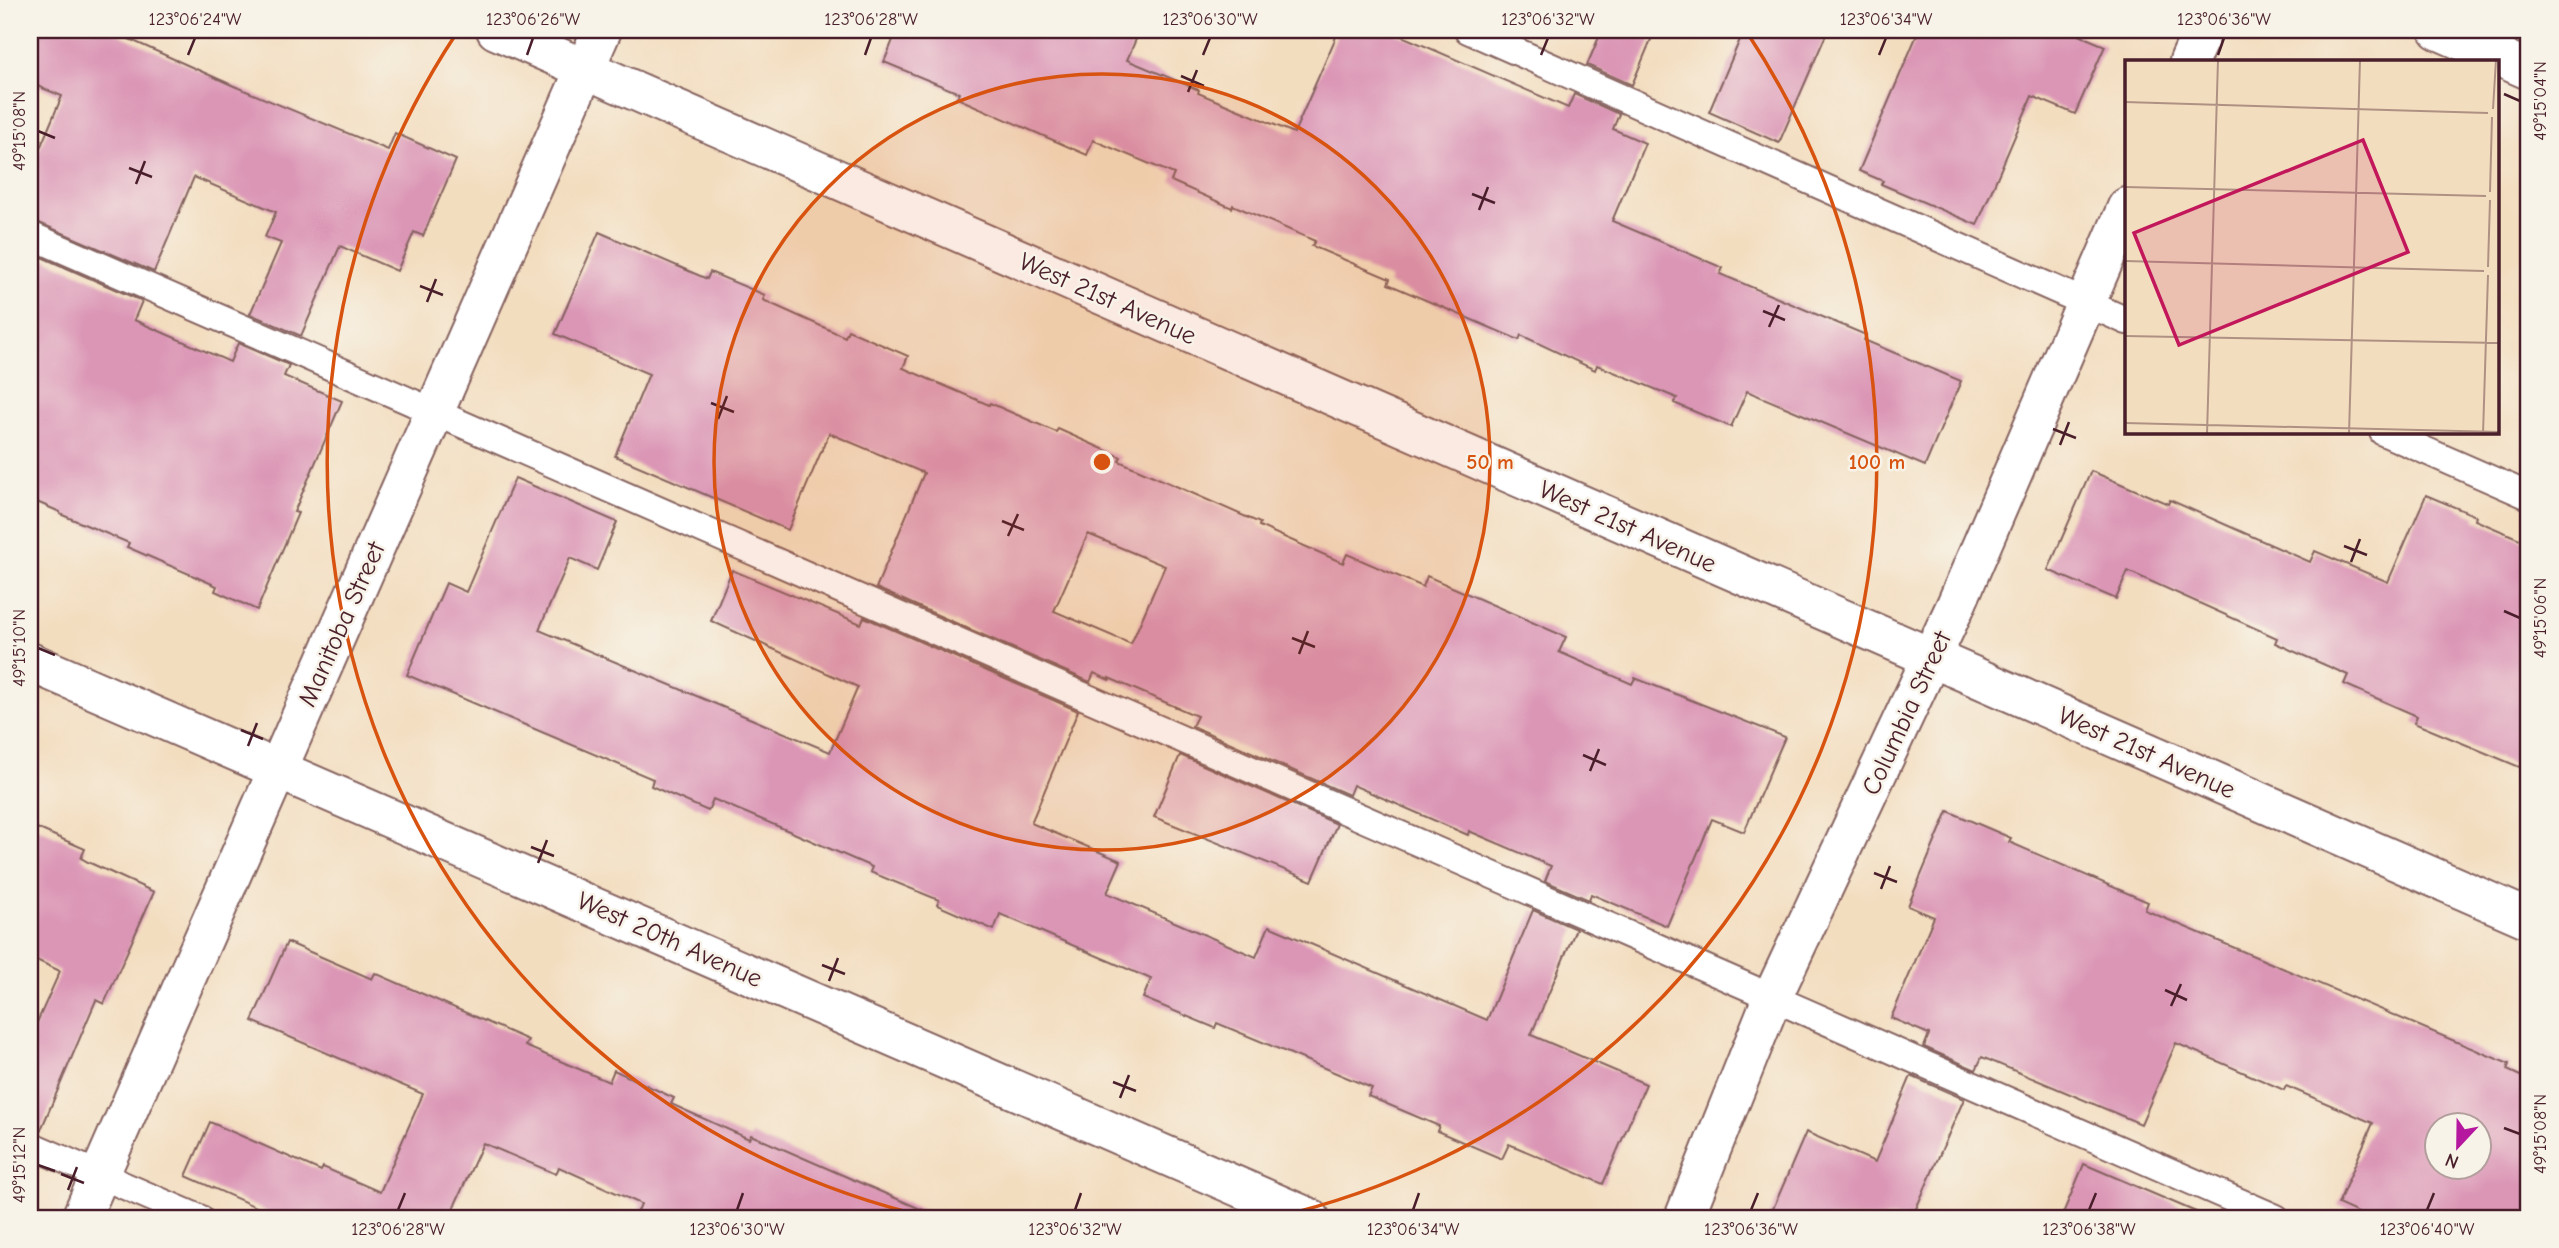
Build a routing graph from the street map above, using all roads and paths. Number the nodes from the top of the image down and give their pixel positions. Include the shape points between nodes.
1 (496, 30) edge
2 (603, 30) edge
3 (1468, 30) edge
4 (2203, 30) edge
5 (2438, 30) edge
6 (2189, 60) edge
7 (585, 69) junction
8 (2529, 70) edge
9 (2125, 212) edge
10 (30, 234) edge
11 (2086, 302) junction
12 (2125, 320) edge
13 (435, 411) junction
14 (2389, 434) edge
15 (2529, 496) edge
16 (1931, 659) junction
17 (30, 662) edge
18 (278, 768) junction
19 (2529, 919) edge
20 (1772, 998) junction
21 (30, 1145) edge
22 (101, 1175) junction
23 (82, 1218) edge
24 (199, 1218) edge
25 (1310, 1218) edge
26 (1684, 1218) edge
27 (2276, 1218) edge

1 - 7 street, West 21st Avenue
2 - 7 street, Manitoba Street
3 - 11 lane
4 - 6 street
5 - 8 street
7 - 13 street, Manitoba Street
7 - 16 street, West 21st Avenue
9 - 11 street, Columbia Street
10 - 13 lane
11 - 12 lane
11 - 16 street, Columbia Street
13 - 18 street, Manitoba Street
13 - 20 lane
14 - 15 lane
16 - 19 street, West 21st Avenue
16 - 20 street, Columbia Street
17 - 18 street, West 20th Avenue
18 - 22 street, Manitoba Street
18 - 25 street, West 20th Avenue
20 - 26 street, Columbia Street
20 - 27 lane
21 - 22 lane
22 - 23 street, Manitoba Street
22 - 24 lane

